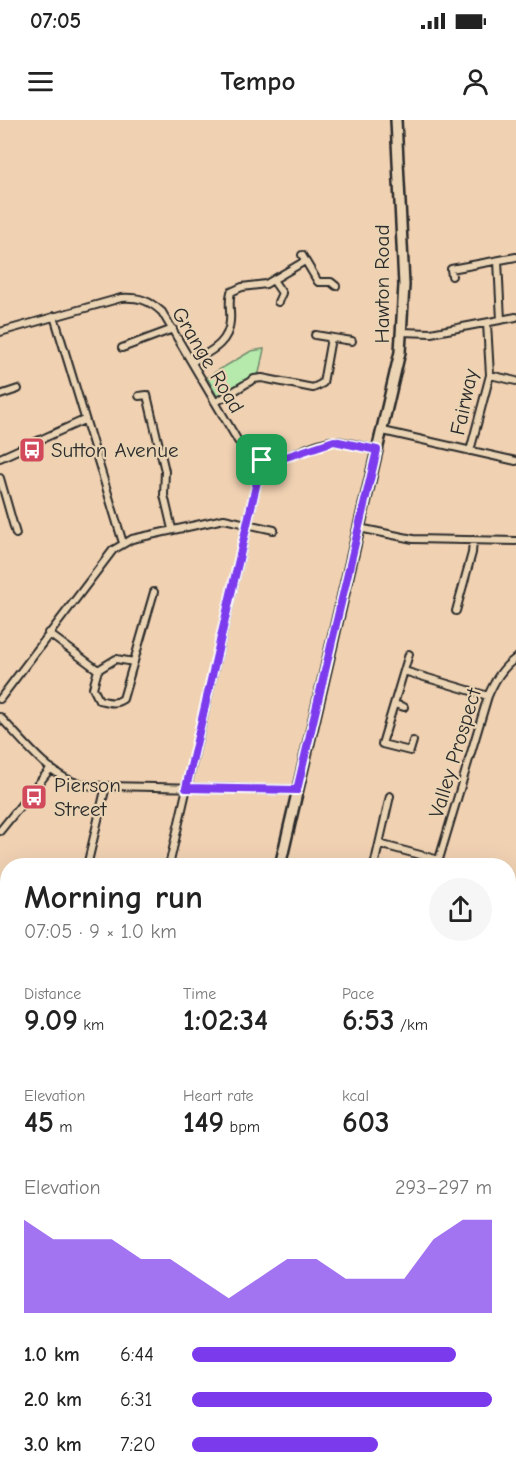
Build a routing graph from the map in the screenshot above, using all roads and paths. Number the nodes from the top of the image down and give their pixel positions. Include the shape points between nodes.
1 (396, 120) edge
2 (516, 257) edge
3 (498, 261) junction
4 (452, 276) dead end
5 (273, 279) junction
6 (333, 282) dead end
7 (498, 287) junction
8 (488, 288) dead end
9 (278, 302) dead end
10 (54, 316) junction
11 (516, 317) edge
12 (501, 320) junction
13 (487, 323) junction
14 (173, 329) junction
15 (0, 332) edge
16 (401, 332) junction
17 (315, 335) dead end
18 (331, 338) junction
19 (352, 341) dead end
20 (122, 348) dead end
21 (192, 362) junction
22 (264, 368) dead end
23 (490, 375) junction
24 (262, 378) junction
25 (516, 381) edge
26 (16, 392) dead end
27 (0, 395) edge
28 (147, 395) dead end
29 (216, 402) junction
30 (84, 420) junction
31 (383, 431) junction
32 (377, 450) junction
33 (470, 451) junction
34 (0, 458) edge
35 (262, 460) junction
36 (516, 461) edge
37 (0, 478) edge
38 (246, 522) junction
39 (359, 528) junction
40 (172, 530) junction
41 (274, 530) dead end
42 (16, 534) dead end
43 (473, 540) junction
44 (516, 540) edge
45 (123, 543) junction
46 (154, 592) dead end
47 (456, 611) dead end
48 (48, 633) junction
49 (409, 654) dead end
50 (516, 658) edge
51 (134, 662) junction
52 (98, 670) junction
53 (404, 670) junction
54 (488, 696) junction
55 (0, 699) edge
56 (394, 704) junction
57 (404, 707) dead end
58 (0, 717) edge
59 (413, 741) dead end
60 (51, 768) junction
61 (106, 786) junction
62 (186, 788) junction
63 (297, 790) junction
64 (390, 796) dead end
65 (0, 831) edge
66 (379, 844) junction
67 (88, 858) edge
68 (171, 858) edge
69 (282, 858) edge
70 (376, 858) edge
71 (422, 858) edge
72 (439, 858) edge

1 - 16 street, Hawton Road via 404,285
2 - 3 street
3 - 4 street via 451,269
3 - 7 street
5 - 6 street via 303,258 318,282
5 - 9 street via 284,296
5 - 21 street via 266,284 228,290 231,322 226,337 218,347
7 - 8 street
7 - 12 street
10 - 14 street, Grange Road via 137,297 152,303
10 - 15 street, Grange Road
10 - 30 street
11 - 12 street
12 - 13 street
13 - 16 street via 431,333
13 - 23 street, Fairway
14 - 20 street
14 - 21 street, Grange Road
16 - 31 street, Hawton Road
17 - 18 street
18 - 19 street
18 - 24 street via 319,387
21 - 29 street, Grange Road
22 - 24 street
23 - 25 street
23 - 33 street, Fairway
24 - 29 street
26 - 27 street
28 - 40 street via 165,471 164,495
29 - 35 street, Grange Road via 238,441 252,456
30 - 34 street
30 - 45 street
31 - 32 street, Hawton Road
31 - 33 street
32 - 35 street via 334,441 280,459
32 - 39 street, Hawton Road
33 - 36 street
35 - 38 street
37 - 42 street
38 - 40 street via 224,519
38 - 41 street
38 - 62 street
39 - 43 street via 413,539
39 - 63 street, Hawton Road
40 - 45 street
43 - 44 street
43 - 47 street
45 - 48 street via 113,550
46 - 51 street
48 - 52 street
48 - 55 street
49 - 53 street
50 - 54 street, Valley Prospect via 497,677
51 - 52 street via 116,659
51 - 52 street via 123,699 113,704 94,694
53 - 54 street
53 - 56 street
54 - 72 street, Valley Prospect
56 - 57 street
56 - 59 street via 382,744 410,750
58 - 60 street
60 - 61 street via 73,782
60 - 65 street
61 - 62 street
61 - 67 street
62 - 63 street
62 - 68 street
63 - 69 street, Hawton Road
64 - 66 street
66 - 70 street
66 - 71 street

